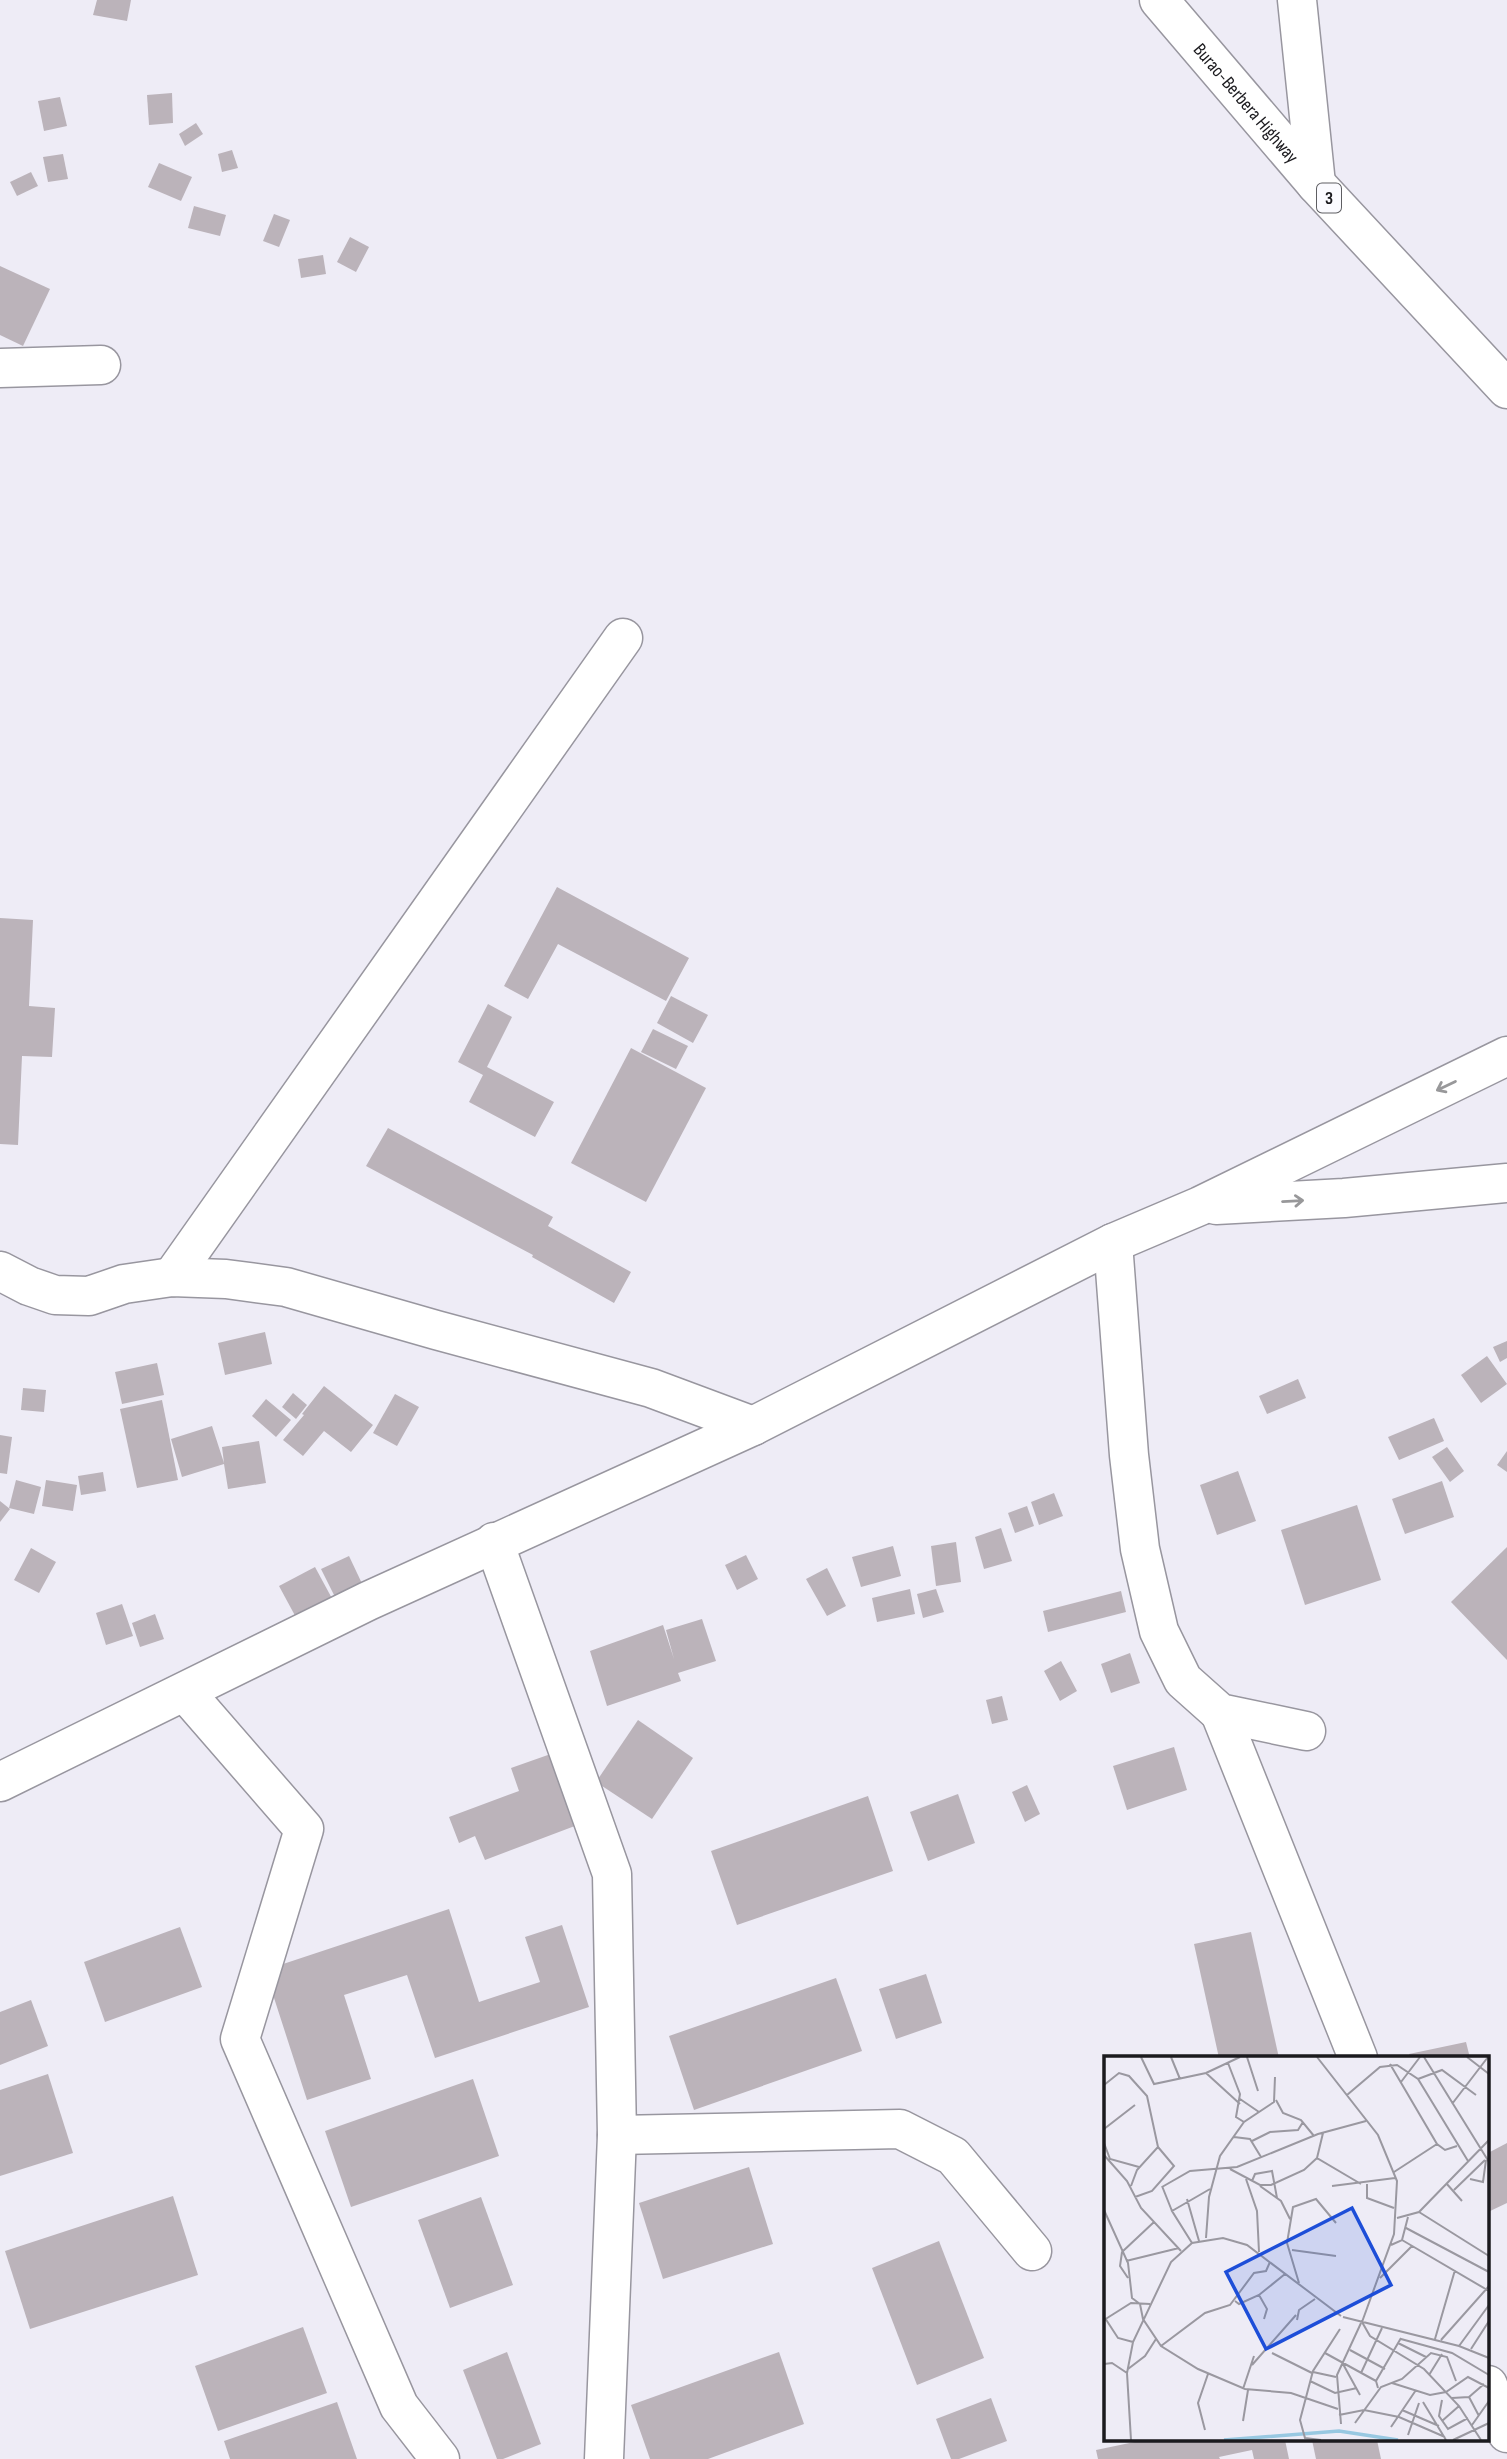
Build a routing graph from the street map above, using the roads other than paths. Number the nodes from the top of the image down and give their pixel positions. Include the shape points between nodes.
1 (1159, 0) edge
2 (1297, 0) edge
3 (1315, 184) junction
4 (101, 365) dead end
5 (0, 368) edge
6 (1507, 389) edge
7 (623, 638) dead end
8 (1507, 1056) edge
9 (1507, 1183) edge
10 (1200, 1206) junction
11 (1113, 1243) junction
12 (0, 1271) edge
13 (172, 1277) junction
14 (753, 1426) junction
15 (494, 1542) junction
16 (185, 1692) junction
17 (1220, 1713) junction
18 (1306, 1731) dead end
19 (0, 1782) edge
20 (1357, 2056) edge
21 (617, 2135) junction
22 (1032, 2251) dead end
23 (1490, 2390) edge
24 (1507, 2433) edge
25 (440, 2459) edge
26 (604, 2459) edge

1 - 3 main road, Burao-Berbera Highway / 3
2 - 3 main road
3 - 6 main road, Burao-Berbera Highway / 3
4 - 5 main road
7 - 13 main road
8 -> 10 main road
10 -> 9 main road
10 - 11 main road
11 - 14 main road
11 - 17 main road via 1140,1549 1159,1631 1183,1681
12 - 13 main road via 55,1295 89,1296 124,1284
13 - 14 main road via 286,1287 651,1388
14 - 15 main road
15 - 16 main road
15 - 21 main road via 612,1874
16 - 19 main road
16 - 25 main road via 304,1829 240,2039 399,2406
17 - 18 main road
17 - 20 main road
21 - 22 main road via 901,2129 953,2156
21 - 26 main road
23 - 24 main road

